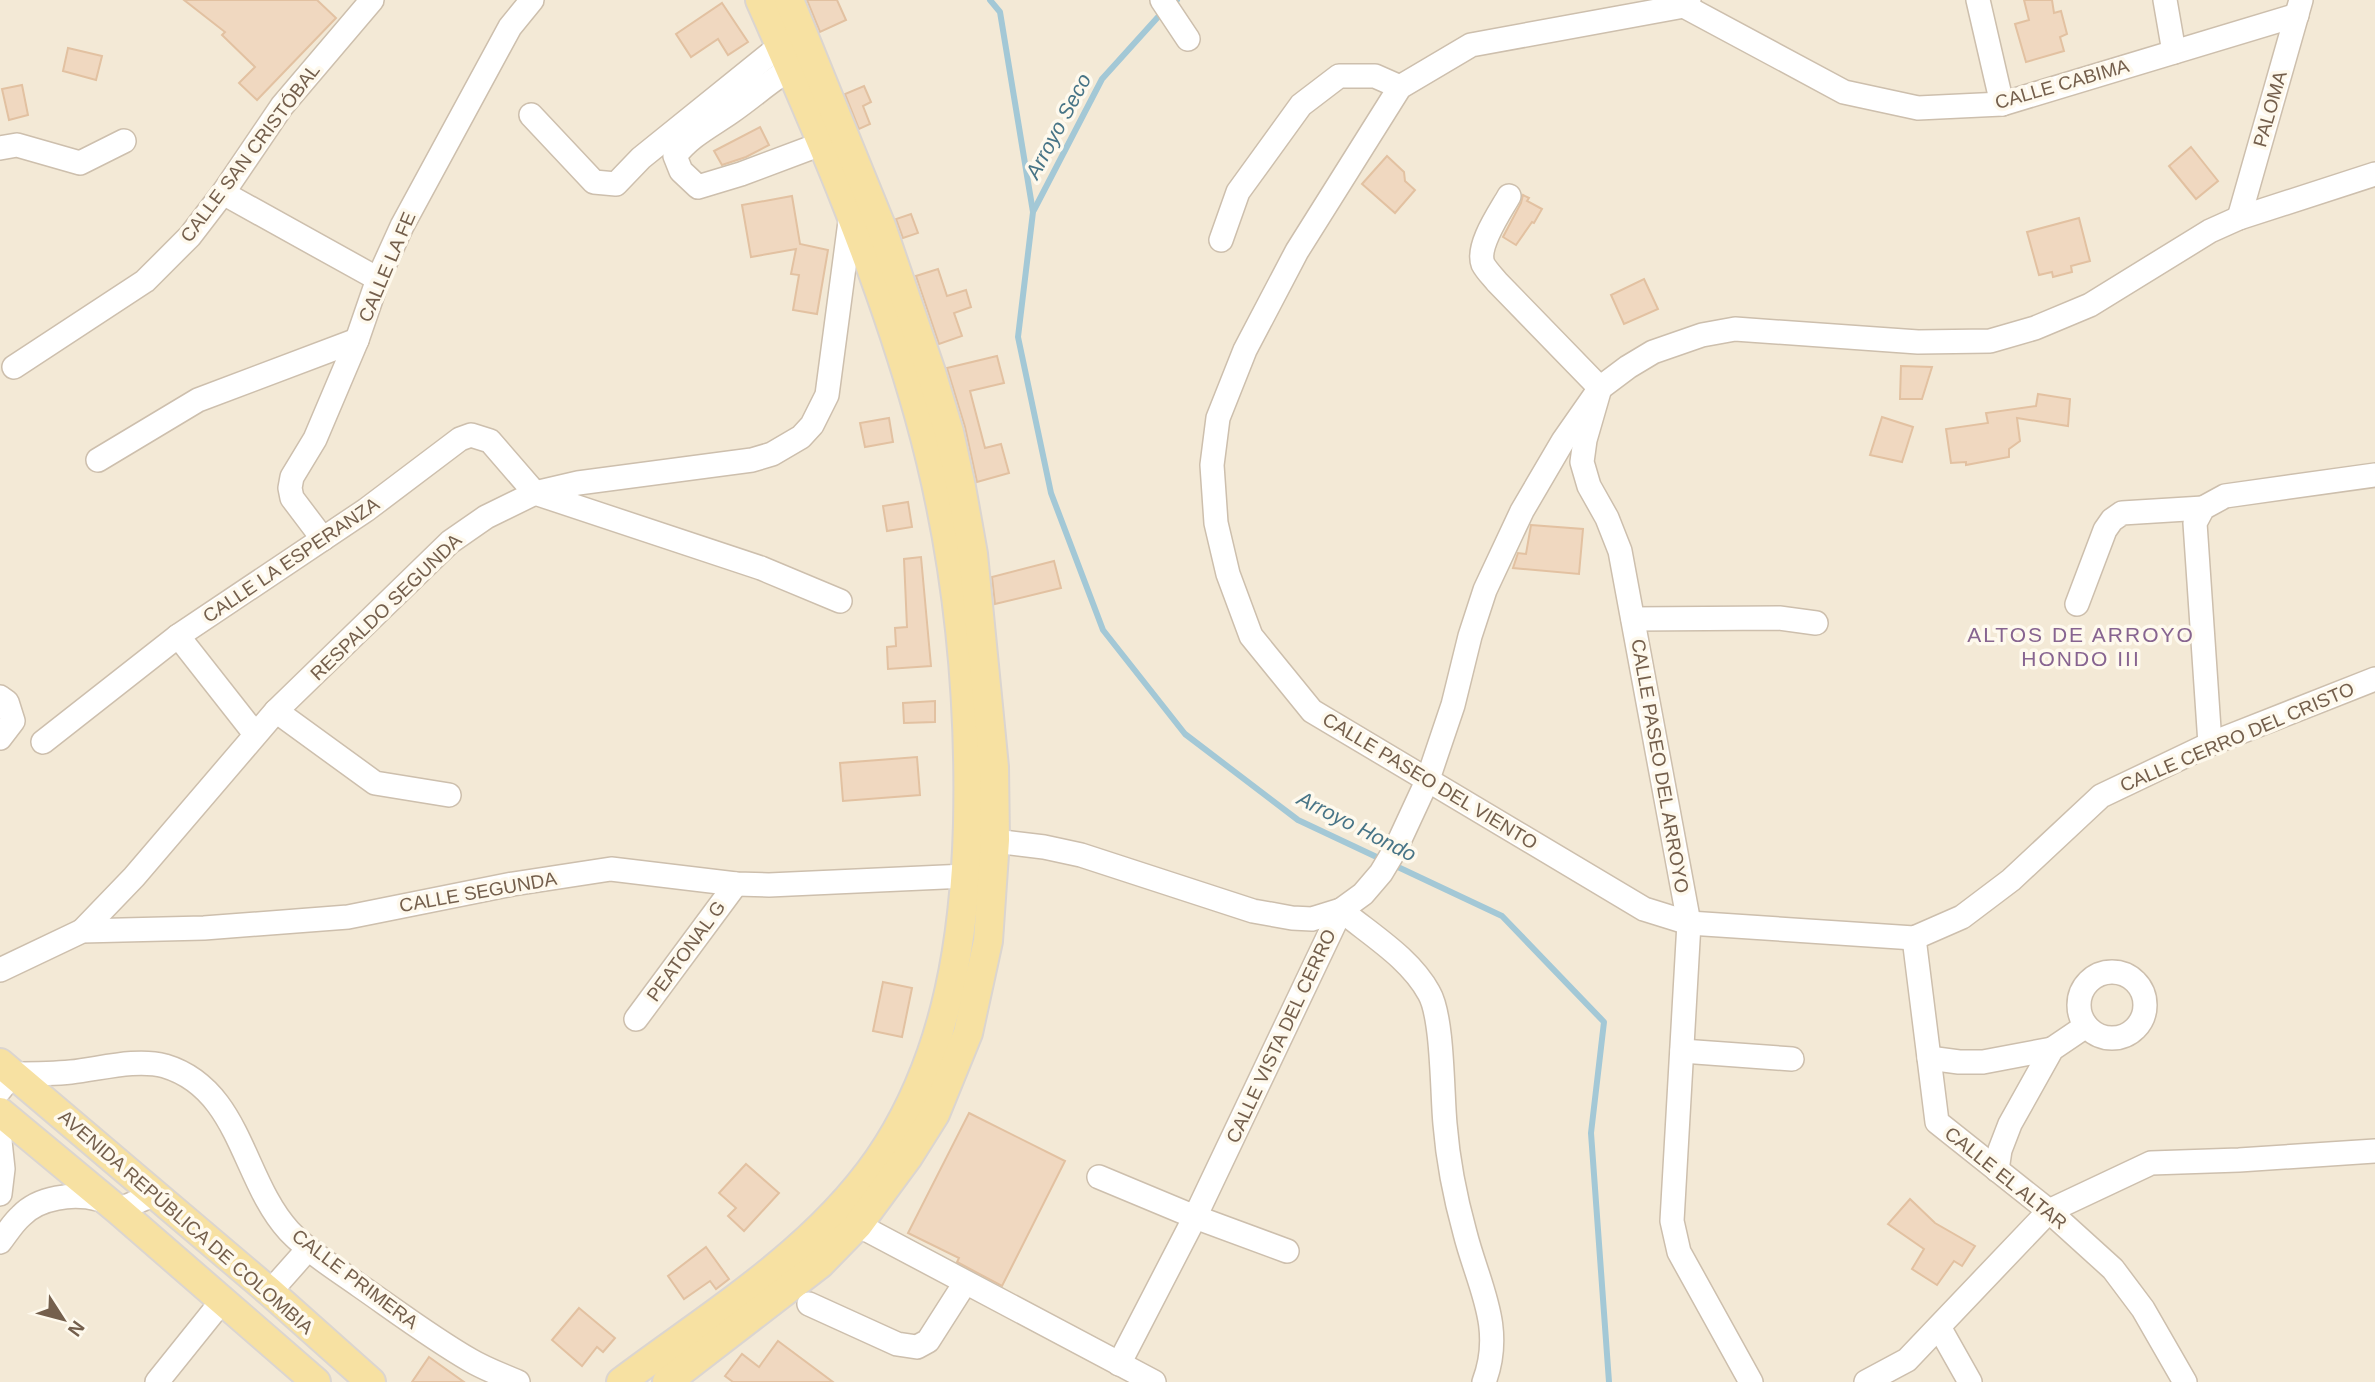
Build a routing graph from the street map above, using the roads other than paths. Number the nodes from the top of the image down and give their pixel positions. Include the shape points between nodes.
1 (372, 0) edge
2 (531, 0) edge
3 (760, 0) edge
4 (789, 0) edge
5 (1162, 0) edge
6 (1978, 0) edge
7 (2165, 0) edge
8 (1686, 3) edge
9 (2299, 8) edge
10 (1183, 31) dead end
11 (2174, 52) junction
12 (794, 56) junction
13 (1400, 87) junction
14 (2002, 104) junction
15 (531, 116) dead end
16 (124, 141) dead end
17 (821, 144) junction
18 (0, 148) edge
19 (2375, 174) edge
20 (223, 193) junction
21 (1509, 196) dead end
22 (851, 213) junction
23 (2239, 218) junction
24 (1221, 240) dead end
25 (379, 279) junction
26 (357, 340) junction
27 (14, 367) dead end
28 (1601, 388) junction
29 (98, 460) dead end
30 (2375, 475) edge
31 (535, 493) junction
32 (2203, 508) junction
33 (323, 539) junction
34 (840, 601) dead end
35 (2077, 604) dead end
36 (1633, 619) junction
37 (1816, 623) dead end
38 (178, 636) junction
39 (2375, 679) edge
40 (0, 696) edge
41 (276, 711) junction
42 (255, 734) junction
43 (0, 738) edge
44 (43, 742) dead end
45 (2210, 744) junction
46 (1428, 779) junction
47 (449, 795) dead end
48 (981, 839) junction
49 (966, 876) junction
50 (736, 884) junction
51 (1341, 910) junction
52 (1689, 923) junction
53 (82, 931) junction
54 (1914, 938) junction
55 (0, 970) edge
56 (636, 1019) dead end
57 (2086, 1026) dead end
58 (2052, 1049) junction
59 (1682, 1051) junction
60 (1929, 1058) junction
61 (1792, 1059) dead end
62 (4, 1076) edge
63 (0, 1112) edge
64 (0, 1141) edge
65 (2375, 1151) edge
66 (1997, 1170) junction
67 (1099, 1177) dead end
68 (0, 1194) edge
69 (155, 1194) junction
70 (118, 1210) junction
71 (2049, 1211) junction
72 (849, 1217) junction
73 (1195, 1217) junction
74 (0, 1242) edge
75 (308, 1249) junction
76 (1287, 1251) dead end
77 (965, 1283) junction
78 (270, 1292) junction
79 (222, 1301) junction
80 (809, 1304) dead end
81 (1939, 1326) junction
82 (1119, 1364) junction
83 (157, 1382) edge
84 (316, 1382) edge
85 (371, 1382) edge
86 (518, 1382) edge
87 (621, 1382) edge
88 (667, 1382) edge
89 (1154, 1382) edge
90 (1484, 1382) edge
91 (1751, 1382) edge
92 (1866, 1382) edge
93 (1970, 1382) edge
94 (2185, 1382) edge

1 - 20 street, CALLE SAN CRISTÓBAL via 282,106
2 - 25 street, CALLE LA FE via 510,27 402,226
3 - 12 main road
4 - 12 main road
5 - 10 street
6 - 14 street
7 - 11 street
8 - 13 street, CALLE PASEO DEL VIENTO via 1471,45
8 - 14 street, CALLE CABIMA via 1844,92 1919,108
9 - 11 street, CALLE CABIMA
9 - 23 street, PALOMA
11 - 14 street, CALLE CABIMA
12 - 15 street via 641,158 616,184 594,181
12 - 17 main road
12 - 17 street via 733,111 685,142 675,156 681,171 698,187
12 - 48 main road via 881,226 949,432 973,554 994,767
13 - 24 street via 1375,76 1339,76 1301,105 1238,192
13 - 46 street, CALLE PASEO DEL VIENTO via 1297,251 1245,350 1218,418 1212,465 1216,523 1228,574 1251,636 1312,711
16 - 18 street via 80,163 18,145
17 - 22 main road
19 - 23 street
20 - 25 street
20 - 27 street, CALLE SAN CRISTÓBAL via 190,236 145,281
21 - 28 street via 1485,241 1483,264
22 - 31 street, RESPALDO SEGUNDA via 827,395 801,438 752,460
22 - 48 main road via 919,415 939,498 961,643 969,766
23 - 28 street via 2210,230 2090,304 1990,341 1918,342 1735,329 1653,352
25 - 26 street, CALLE LA FE
26 - 29 street via 198,400
26 - 33 street, CALLE LA FE via 290,488 292,498
28 - 36 street, CALLE PASEO DEL ARROYO via 1583,462 1589,486 1620,551
28 - 46 street via 1522,511 1485,590
30 - 32 street via 2225,496
31 - 33 street, CALLE LA ESPERANZA via 490,441 471,435
31 - 34 street via 761,568
31 - 41 street, RESPALDO SEGUNDA via 486,517 450,542
32 - 35 street via 2122,513 2112,520
32 - 45 street via 2196,523
33 - 38 street, CALLE LA ESPERANZA
36 - 37 street via 1779,618
36 - 52 street, CALLE PASEO DEL ARROYO
38 - 42 street
38 - 44 street, CALLE LA ESPERANZA
39 - 45 street, CALLE CERRO DEL CRISTO
40 - 43 street via 13,721
41 - 42 street, RESPALDO SEGUNDA
41 - 47 street via 375,783
42 - 53 street, RESPALDO SEGUNDA
45 - 54 street, CALLE CERRO DEL CRISTO via 2101,796 1982,903 1962,918
46 - 51 street via 1381,873
46 - 52 street, CALLE PASEO DEL VIENTO via 1644,909
48 - 49 main road
48 - 51 street via 1081,855 1253,911 1312,919
48 - 72 main road via 988,941 968,1033 934,1114 908,1157
49 - 50 street, CALLE SEGUNDA
49 - 72 main road via 960,938 938,1037 925,1074
50 - 53 street, CALLE SEGUNDA via 611,869 348,916 204,928
50 - 56 street, PEATONAL G
51 - 73 street, CALLE VISTA DEL CERRO
51 - 90 street, CALLE VISTA DEL CERRO via 1418,976 1431,996 1449,1166 1465,1235 1490,1307 1491,1358
52 - 54 street, CALLE CERRO DEL CRISTO
52 - 59 street, CALLE PASEO DEL ARROYO
53 - 55 street, CALLE SEGUNDA
54 - 60 street, CALLE EL ALTAR
57 - 58 street
58 - 60 street via 1983,1062
58 - 66 street via 2010,1124
59 - 61 street
59 - 91 street, CALLE PASEO DEL ARROYO via 1672,1221 1678,1252
60 - 66 street, CALLE EL ALTAR via 1937,1122
62 - 69 main road, AVENIDA REPÚBLICA DE COLOMBIA
62 - 75 street, CALLE PRIMERA via 134,1064 164,1066 191,1079 214,1097 268,1202
63 - 70 main road, AVENIDA REPÚBLICA DE COLOMBIA
64 - 68 street
65 - 71 street via 2151,1163
66 - 71 street, CALLE EL ALTAR
67 - 73 street
69 - 70 street
69 - 78 main road, AVENIDA REPÚBLICA DE COLOMBIA
70 - 74 street via 100,1200 54,1198 22,1214
70 - 79 main road, AVENIDA REPÚBLICA DE COLOMBIA
71 - 81 street
71 - 94 street, CALLE EL ALTAR via 2113,1269 2143,1309
72 - 77 street
72 - 87 main road via 808,1240
72 - 88 main road via 820,1264
73 - 76 street
73 - 82 street, CALLE VISTA DEL CERRO
75 - 78 street
75 - 86 street, CALLE PRIMERA via 471,1361
77 - 80 street via 918,1348 897,1344
77 - 82 street
78 - 85 main road, AVENIDA REPÚBLICA DE COLOMBIA
79 - 83 street
79 - 84 main road, AVENIDA REPÚBLICA DE COLOMBIA
81 - 92 street via 1908,1360
81 - 93 street
82 - 89 street

